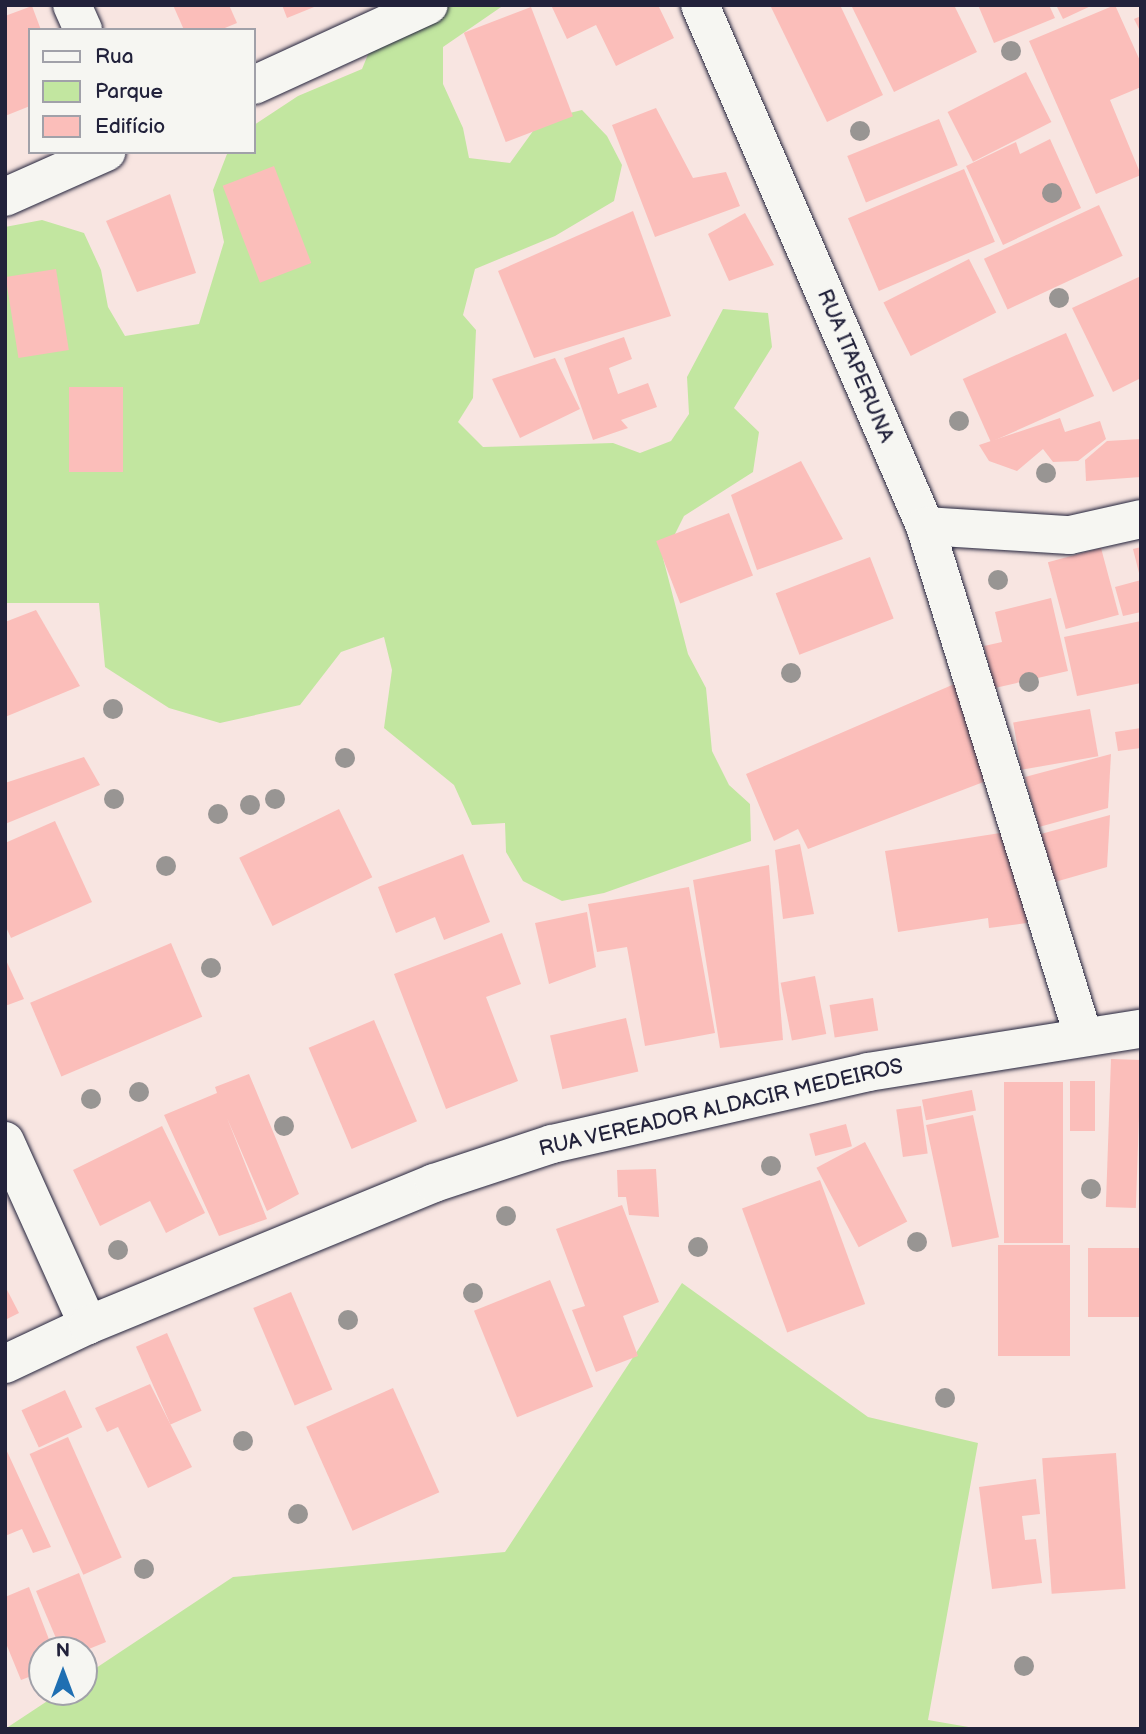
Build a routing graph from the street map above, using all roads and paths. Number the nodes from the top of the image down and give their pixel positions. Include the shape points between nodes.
1 (72, 5) edge
2 (429, 5) edge
3 (700, 5) edge
4 (82, 28) edge
5 (256, 84) edge
6 (102, 154) edge
7 (5, 197) edge
8 (1141, 519) edge
9 (925, 526) junction
10 (1141, 1029) edge
11 (1083, 1035) junction
12 (5, 1141) edge
13 (88, 1325) junction
14 (5, 1364) edge

1 - 4 street
2 - 5 street
3 - 9 street, RUA ITAPERUNA
6 - 7 street
8 - 9 street via 1070,534
9 - 11 street, RUA ITAPERUNA
10 - 11 street, RUA VEREADOR ALDACIR MEDEIROS
11 - 13 street, RUA VEREADOR ALDACIR MEDEIROS via 868,1072 552,1144 434,1183
12 - 13 street
13 - 14 street, RUA VEREADOR ALDACIR MEDEIROS

